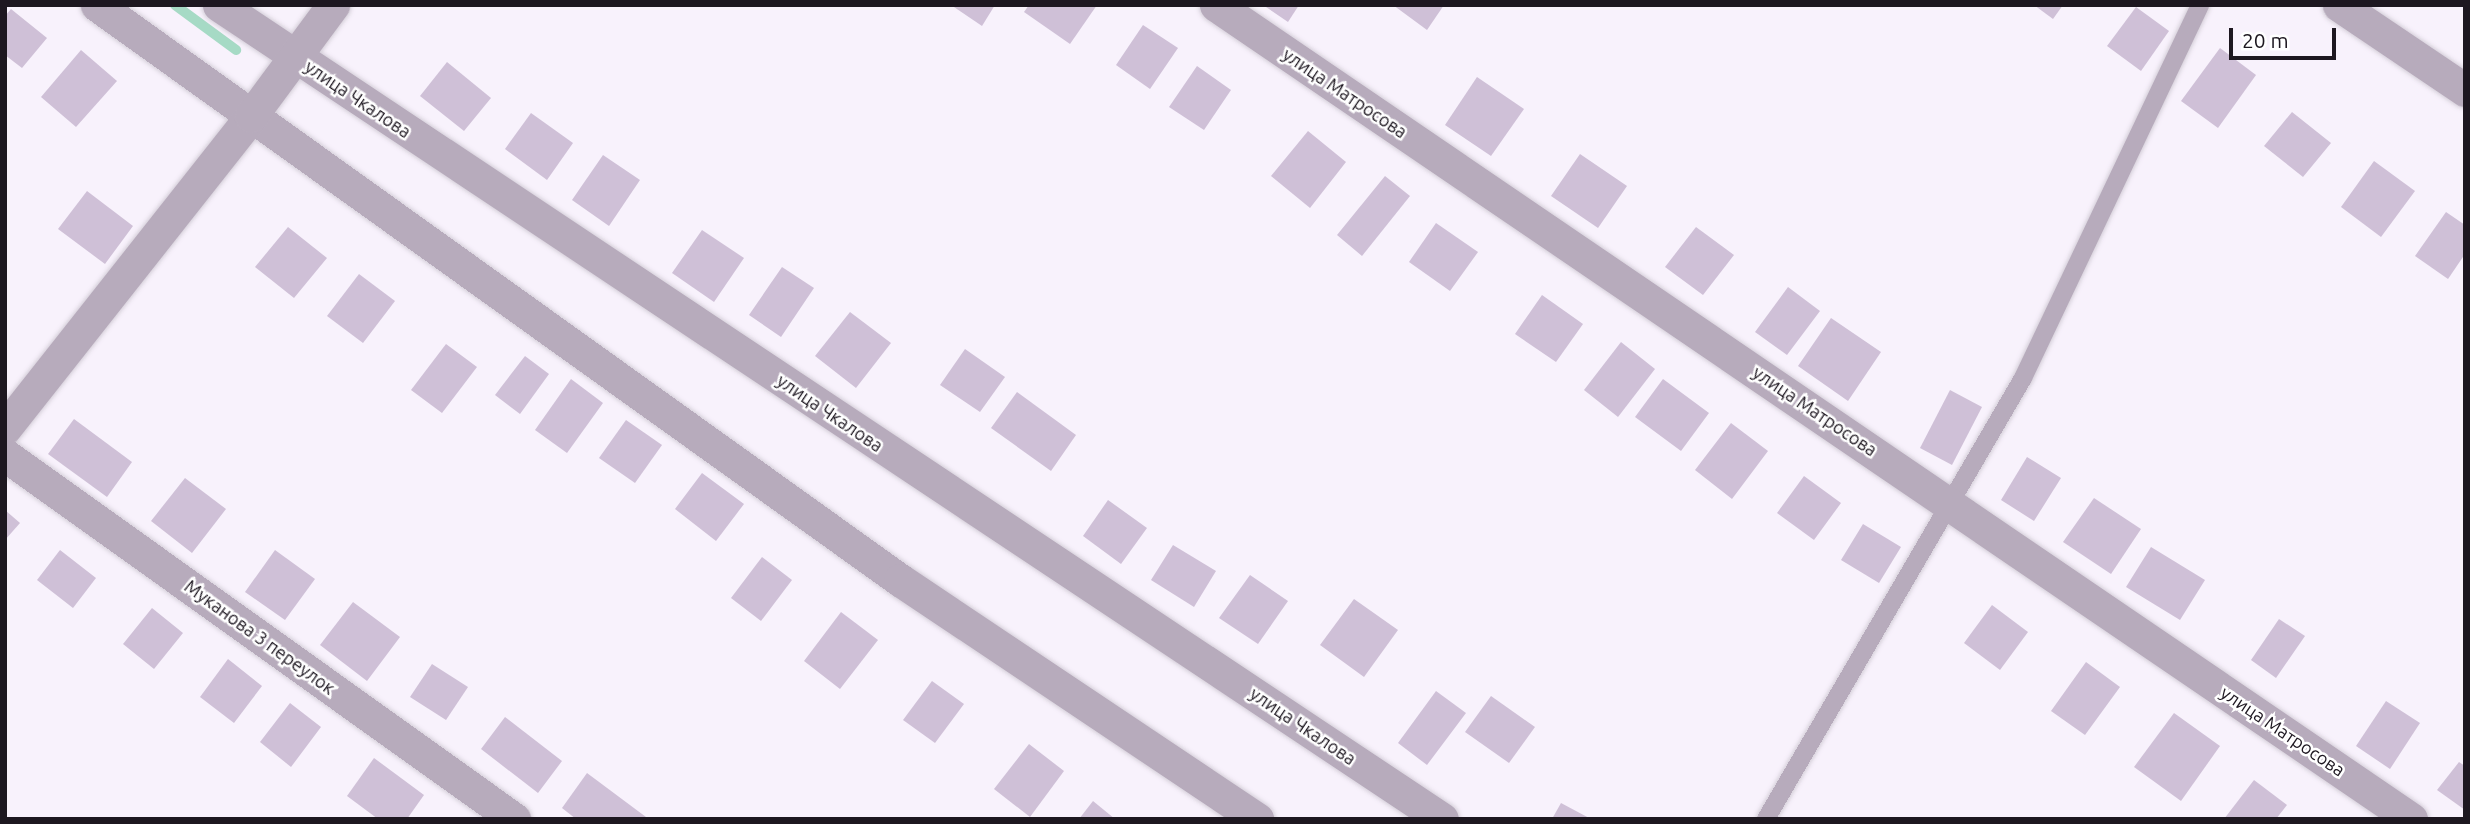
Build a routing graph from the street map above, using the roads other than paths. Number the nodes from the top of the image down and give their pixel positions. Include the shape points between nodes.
1 (97, 5) edge
2 (219, 5) edge
3 (333, 5) edge
4 (1216, 5) edge
5 (2200, 5) edge
6 (2339, 5) edge
7 (294, 57) junction
8 (2465, 90) edge
9 (251, 116) junction
10 (5, 428) edge
11 (5, 455) edge
12 (1950, 502) junction
13 (514, 819) edge
14 (1257, 819) edge
15 (1442, 819) edge
16 (1766, 819) edge
17 (2412, 819) edge

1 - 9 street
2 - 7 street, улица Чкалова
3 - 7 street
4 - 12 street, улица Матросова
5 - 12 lane via 2023,378
6 - 8 street
7 - 9 street
7 - 15 street, улица Чкалова
9 - 10 street
9 - 14 street via 900,580
11 - 13 street, Муканова 3 переулок
12 - 16 lane
12 - 17 street, улица Матросова

